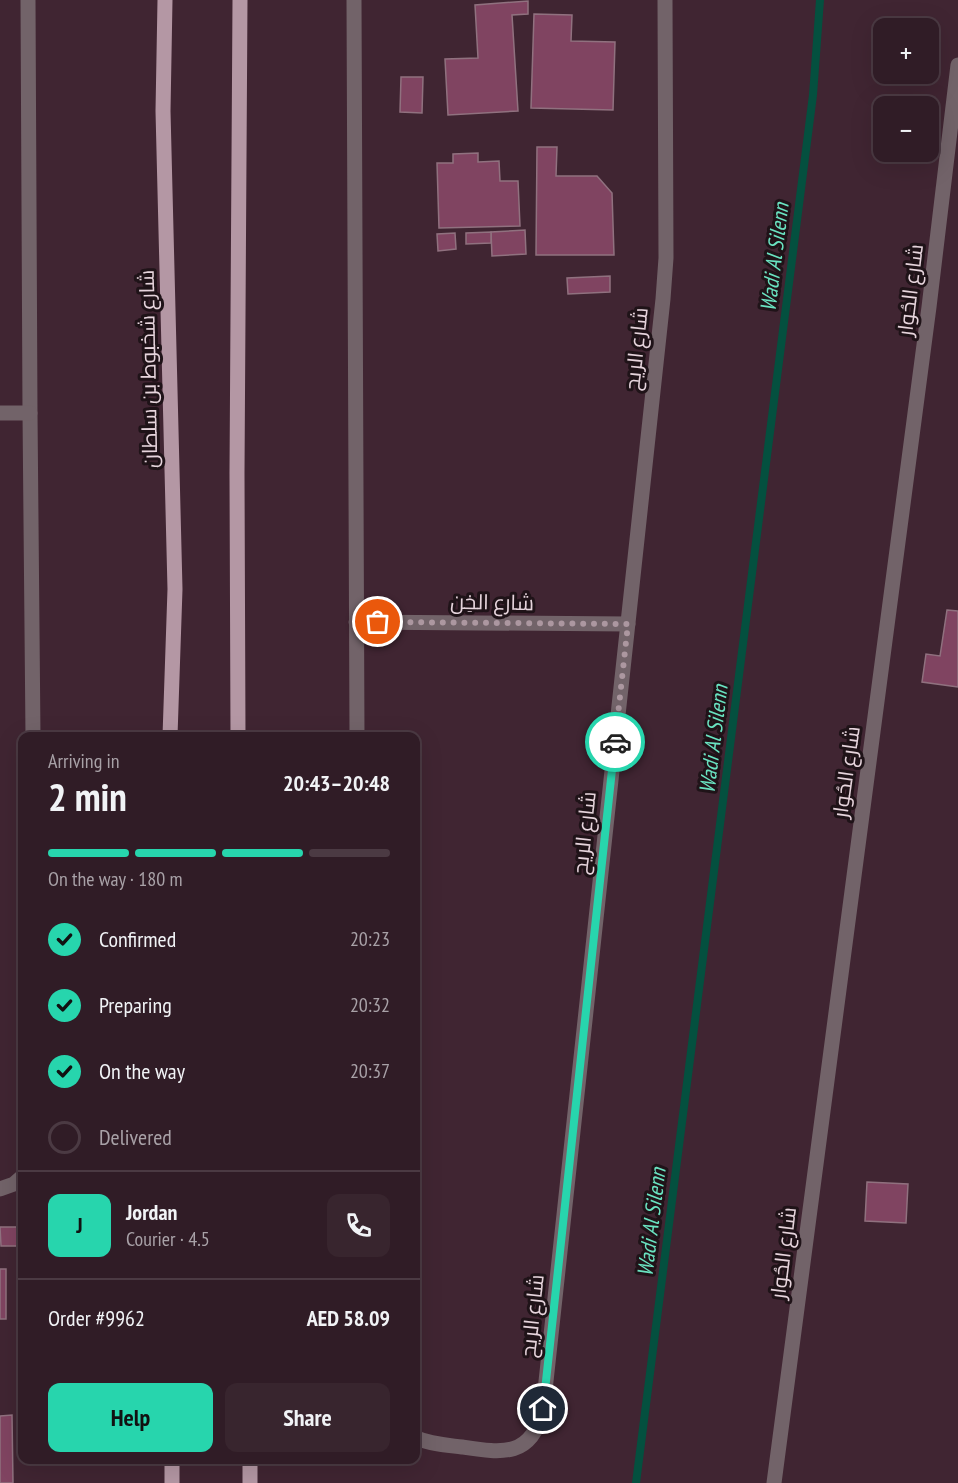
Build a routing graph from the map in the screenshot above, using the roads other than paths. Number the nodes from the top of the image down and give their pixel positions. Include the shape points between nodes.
1 (28, 0) edge
2 (165, 0) edge
3 (240, 0) edge
4 (354, 0) edge
5 (665, 0) edge
6 (958, 65) edge
7 (0, 413) edge
8 (30, 413) junction
9 (356, 622) junction
10 (628, 624) junction
11 (33, 732) edge
12 (170, 732) edge
13 (238, 732) edge
14 (357, 732) edge
15 (18, 1180) edge
16 (0, 1189) edge
17 (420, 1439) edge
18 (172, 1464) edge
19 (250, 1464) edge
20 (172, 1483) edge
21 (250, 1483) edge
22 (774, 1483) edge

1 - 8 street
2 - 12 main road, شارع شخبوط بن سلطان via 163,111 174,589
3 - 13 main road
4 - 9 street
5 - 10 street, شارع الريح via 666,258
6 - 22 street, شارع الحُوار
7 - 8 street
8 - 11 street
9 - 10 street, شارع الخِن
9 - 14 street
10 - 17 street, شارع الريح via 540,1424 520,1447 505,1452
15 - 16 street
18 - 20 main road
19 - 21 main road

